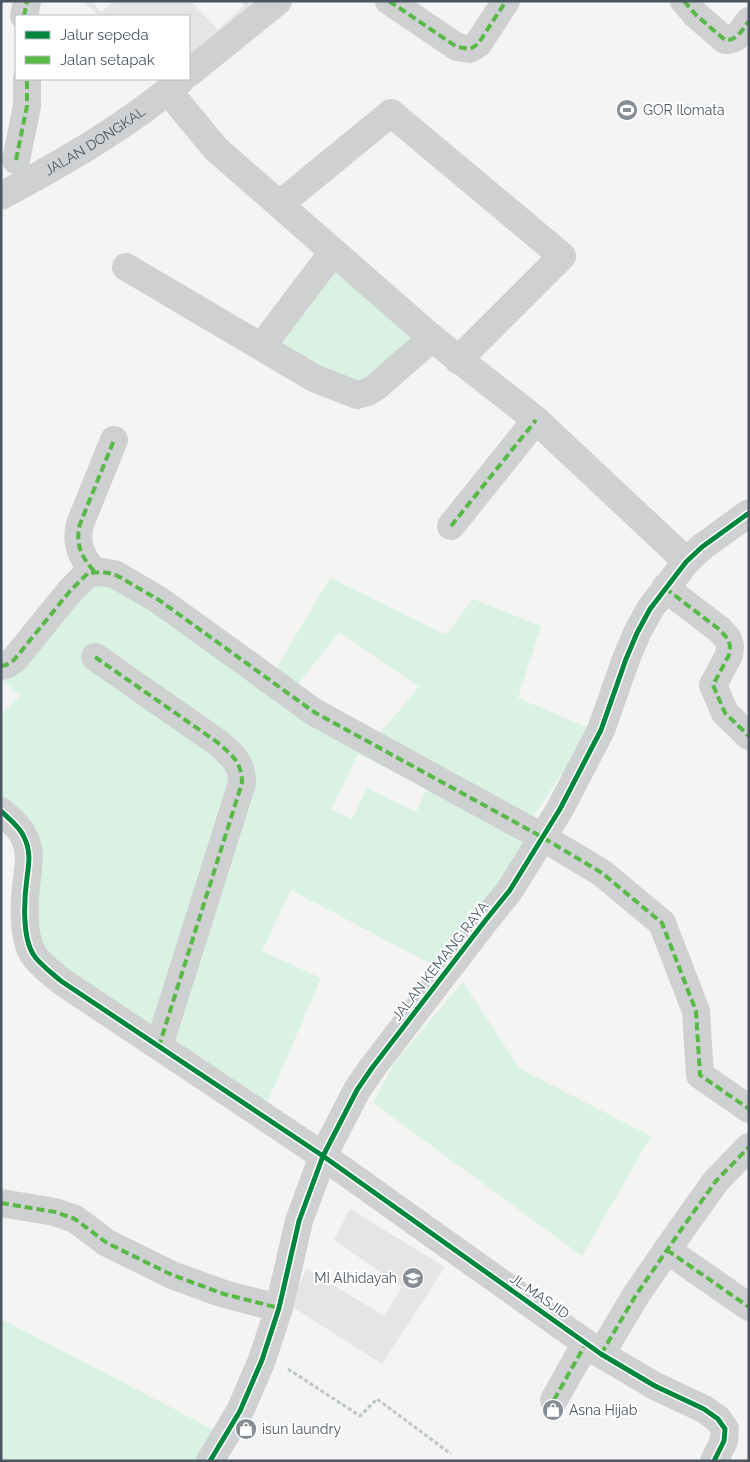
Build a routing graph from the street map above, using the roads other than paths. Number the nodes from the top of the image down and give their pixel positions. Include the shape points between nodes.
1 (27, 1) edge
2 (278, 1) edge
3 (389, 1) edge
4 (506, 1) edge
5 (684, 1) edge
6 (24, 15) edge
7 (749, 21) edge
8 (1, 22) edge
9 (15, 25) edge
10 (190, 72) edge
11 (27, 80) edge
12 (175, 85) edge
13 (16, 160) dead end
14 (1, 196) edge
15 (280, 204) junction
16 (333, 252) junction
17 (126, 267) dead end
18 (432, 338) junction
19 (262, 346) junction
20 (458, 360) junction
21 (536, 420) junction
22 (114, 440) dead end
23 (744, 522) edge
24 (451, 526) dead end
25 (682, 558) dead end
26 (94, 571) junction
27 (665, 588) junction
28 (95, 658) dead end
29 (1, 666) edge
30 (749, 736) edge
31 (1, 811) edge
32 (542, 837) junction
33 (159, 1046) junction
34 (749, 1109) edge
35 (749, 1147) edge
36 (323, 1156) junction
37 (1, 1202) edge
38 (667, 1250) junction
39 (749, 1307) edge
40 (279, 1308) junction
41 (593, 1348) junction
42 (554, 1400) dead end
43 (716, 1458) edge
44 (210, 1461) edge

1 - 6 street
2 - 10 street
3 - 4 street via 457,47 470,49 478,44
5 - 7 street via 725,40 738,35
8 - 9 street
11 - 13 street via 27,106
12 - 14 street, JALAN DONGKAL via 72,158
12 - 15 street via 216,149
15 - 16 street
15 - 20 street via 391,113 562,256
16 - 18 street
16 - 19 street
17 - 19 street
18 - 19 street via 376,387 357,395 314,378
18 - 20 street
20 - 21 street
21 - 24 street
21 - 25 street
22 - 26 street via 77,535 85,561
23 - 27 street, JALAN KEMANG RAYA via 702,547
26 - 29 street via 70,591 14,660
26 - 32 street via 114,574 159,600 314,712
27 - 30 street via 728,639 729,654 713,685 725,713
27 - 32 street, JALAN KEMANG RAYA via 637,634 601,730
28 - 33 street via 217,742 233,756 242,771 242,783
31 - 33 street, JL.MASJID via 23,835 29,850 25,924 26,938 33,954 61,981
32 - 34 street via 602,873 662,923 696,1012 700,1076
32 - 36 street, JALAN KEMANG RAYA via 506,896 372,1068
33 - 36 street, JL.MASJID
35 - 38 street via 716,1181
36 - 40 street, JALAN KEMANG RAYA via 299,1221
36 - 41 street, JL.MASJID
37 - 40 street via 75,1219 107,1243 172,1275 224,1294
38 - 39 street
38 - 41 street
40 - 44 street, JALAN KEMANG RAYA via 240,1411
41 - 42 street
41 - 43 street, JL.MASJID via 718,1419 725,1429 724,1441

